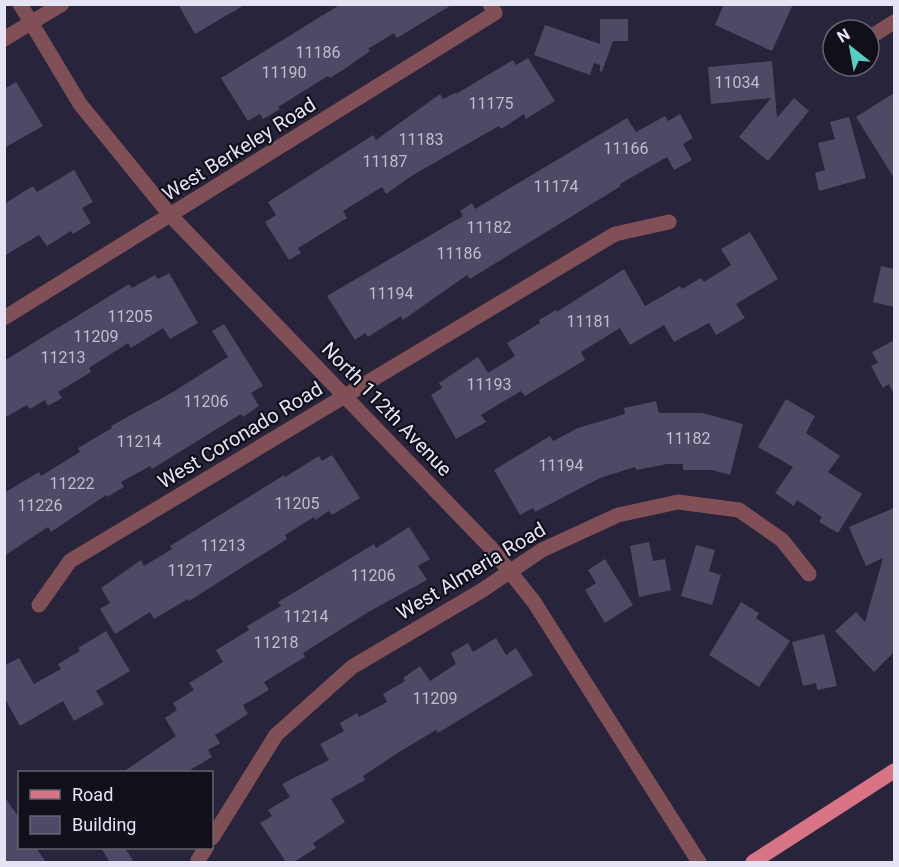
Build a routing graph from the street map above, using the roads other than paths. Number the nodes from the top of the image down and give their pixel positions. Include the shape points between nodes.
1 (20, 4) edge
2 (62, 4) edge
3 (492, 9) edge
4 (894, 22) edge
5 (31, 23) junction
6 (881, 30) edge
7 (4, 39) edge
8 (171, 216) junction
9 (669, 222) dead end
10 (4, 318) edge
11 (346, 396) junction
12 (510, 571) junction
13 (809, 574) dead end
14 (39, 605) dead end
15 (894, 771) edge
16 (213, 836) edge
17 (699, 862) edge
18 (753, 862) edge

1 - 5 street, North 112th Avenue
2 - 5 street
3 - 8 street, West Berkeley Road
4 - 6 street
5 - 7 street
5 - 8 street, North 112th Avenue via 80,104
8 - 10 street, West Berkeley Road
8 - 11 street, North 112th Avenue
9 - 11 street, West Coronado Road via 615,234
11 - 12 street, North 112th Avenue
11 - 14 street, West Coronado Road via 70,561
12 - 13 street, West Almeria Road via 543,549 618,515 678,502 739,510 782,540
12 - 16 street, West Almeria Road via 352,667 284,727
12 - 17 street, North 112th Avenue via 534,602
15 - 18 main road

